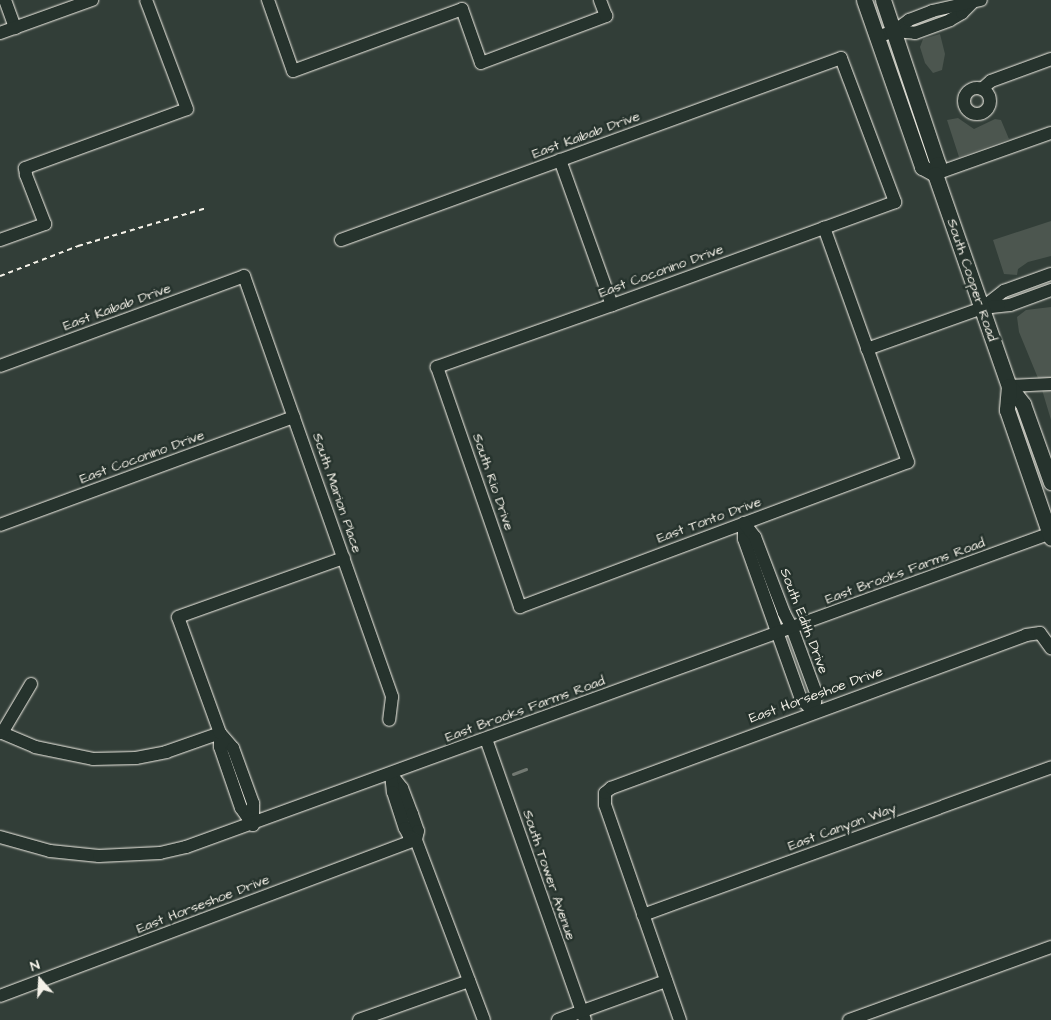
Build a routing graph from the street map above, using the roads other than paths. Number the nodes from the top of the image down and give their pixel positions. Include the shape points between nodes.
1 (5, 0) edge
2 (92, 0) edge
3 (146, 0) edge
4 (268, 0) edge
5 (600, 0) edge
6 (864, 0) edge
7 (883, 0) edge
8 (976, 2) edge
9 (932, 12) junction
10 (936, 25) junction
11 (15, 28) junction
12 (894, 31) junction
13 (0, 33) edge
14 (877, 37) junction
15 (1051, 60) edge
16 (982, 88) dead end
17 (1051, 133) edge
18 (560, 160) junction
19 (935, 174) junction
20 (895, 202) joint
21 (824, 228) junction
22 (0, 240) edge
23 (340, 240) dead end
24 (244, 276) joint
25 (1048, 276) edge
26 (1050, 290) edge
27 (612, 305) junction
28 (982, 308) junction
29 (867, 349) junction
30 (0, 366) edge
31 (437, 368) joint
32 (1051, 384) edge
33 (1009, 386) junction
34 (294, 417) junction
35 (1051, 482) edge
36 (744, 523) junction
37 (0, 525) edge
38 (1050, 535) edge
39 (344, 558) junction
40 (763, 575) junction
41 (520, 606) joint
42 (792, 628) junction
43 (777, 633) junction
44 (1051, 648) edge
45 (809, 675) junction
46 (794, 680) junction
47 (31, 684) dead end
48 (814, 712) junction
49 (389, 720) dead end
50 (1, 732) edge
51 (220, 733) junction
52 (486, 739) junction
53 (1051, 767) edge
54 (391, 774) junction
55 (253, 825) junction
56 (0, 837) edge
57 (416, 840) junction
58 (643, 915) junction
59 (1051, 947) edge
60 (469, 981) junction
61 (666, 981) junction
62 (0, 996) edge
63 (583, 1016) edge
64 (359, 1020) edge
65 (484, 1020) edge
66 (558, 1020) edge
67 (680, 1020) edge
68 (849, 1020) edge

1 - 11 street
2 - 11 street
3 - 22 street via 186,109 25,168 45,224
4 - 5 street via 294,71 462,9 481,63 606,16
6 - 14 main road, South Cooper Road
7 - 12 main road, South Cooper Road
8 - 9 street
8 - 10 street via 962,13
9 - 10 street
9 - 12 street via 910,20
10 - 12 street via 915,33
11 - 13 street
12 - 14 street
12 - 19 main road, South Cooper Road via 938,164
14 - 19 main road, South Cooper Road via 922,167
15 - 16 street via 991,81
17 - 19 street
18 - 20 street, East Kaibab Drive via 842,58
18 - 23 street, East Kaibab Drive
18 - 27 street
19 - 28 main road, South Cooper Road
20 - 21 street, East Coconino Drive
21 - 27 street, East Coconino Drive
21 - 29 street
24 - 30 street, East Kaibab Drive
24 - 34 street, South Marion Place
25 - 26 street
25 - 28 street via 1004,291
26 - 28 street via 1010,305
27 - 31 street, East Coconino Drive
28 - 29 street
28 - 33 main road, South Cooper Road
29 - 36 street, East Tonto Drive via 908,462
31 - 41 street, South Rio Drive
32 - 33 street
33 - 35 main road, South Cooper Road via 1023,404
33 - 38 main road, South Cooper Road via 1007,410
34 - 37 street, East Coconino Drive
34 - 39 street, South Marion Place
36 - 40 street, South Edith Drive via 744,539
36 - 41 street, East Tonto Drive
38 - 42 street, East Brooks Farms Road
39 - 49 street, South Marion Place via 392,697
39 - 51 street via 178,617
40 - 42 street, South Edith Drive
40 - 43 street, South Edith Drive
42 - 43 street, East Brooks Farms Road
42 - 45 street, South Edith Drive
43 - 46 street, South Edith Drive
43 - 52 street, East Brooks Farms Road
44 - 48 street, East Horseshoe Drive via 1040,633 1026,635
45 - 46 street
45 - 48 street, South Edith Drive via 816,693
46 - 48 street, South Edith Drive via 801,699
47 - 50 street
48 - 58 street, East Horseshoe Drive via 610,788 605,805
50 - 51 street via 35,747 93,759 136,758 166,752
51 - 55 street via 220,747 238,781 241,808
52 - 54 street, East Brooks Farms Road
52 - 63 street, South Tower Avenue
53 - 58 street, East Canyon Way
54 - 55 street, East Brooks Farms Road
54 - 57 street via 402,788 407,816 418,831
55 - 56 street, East Brooks Farms Road via 186,848 128,855 74,854
57 - 60 street
57 - 62 street, East Horseshoe Drive
58 - 61 street
59 - 68 street
60 - 64 street
60 - 65 street
61 - 63 street
61 - 67 street
63 - 66 street

